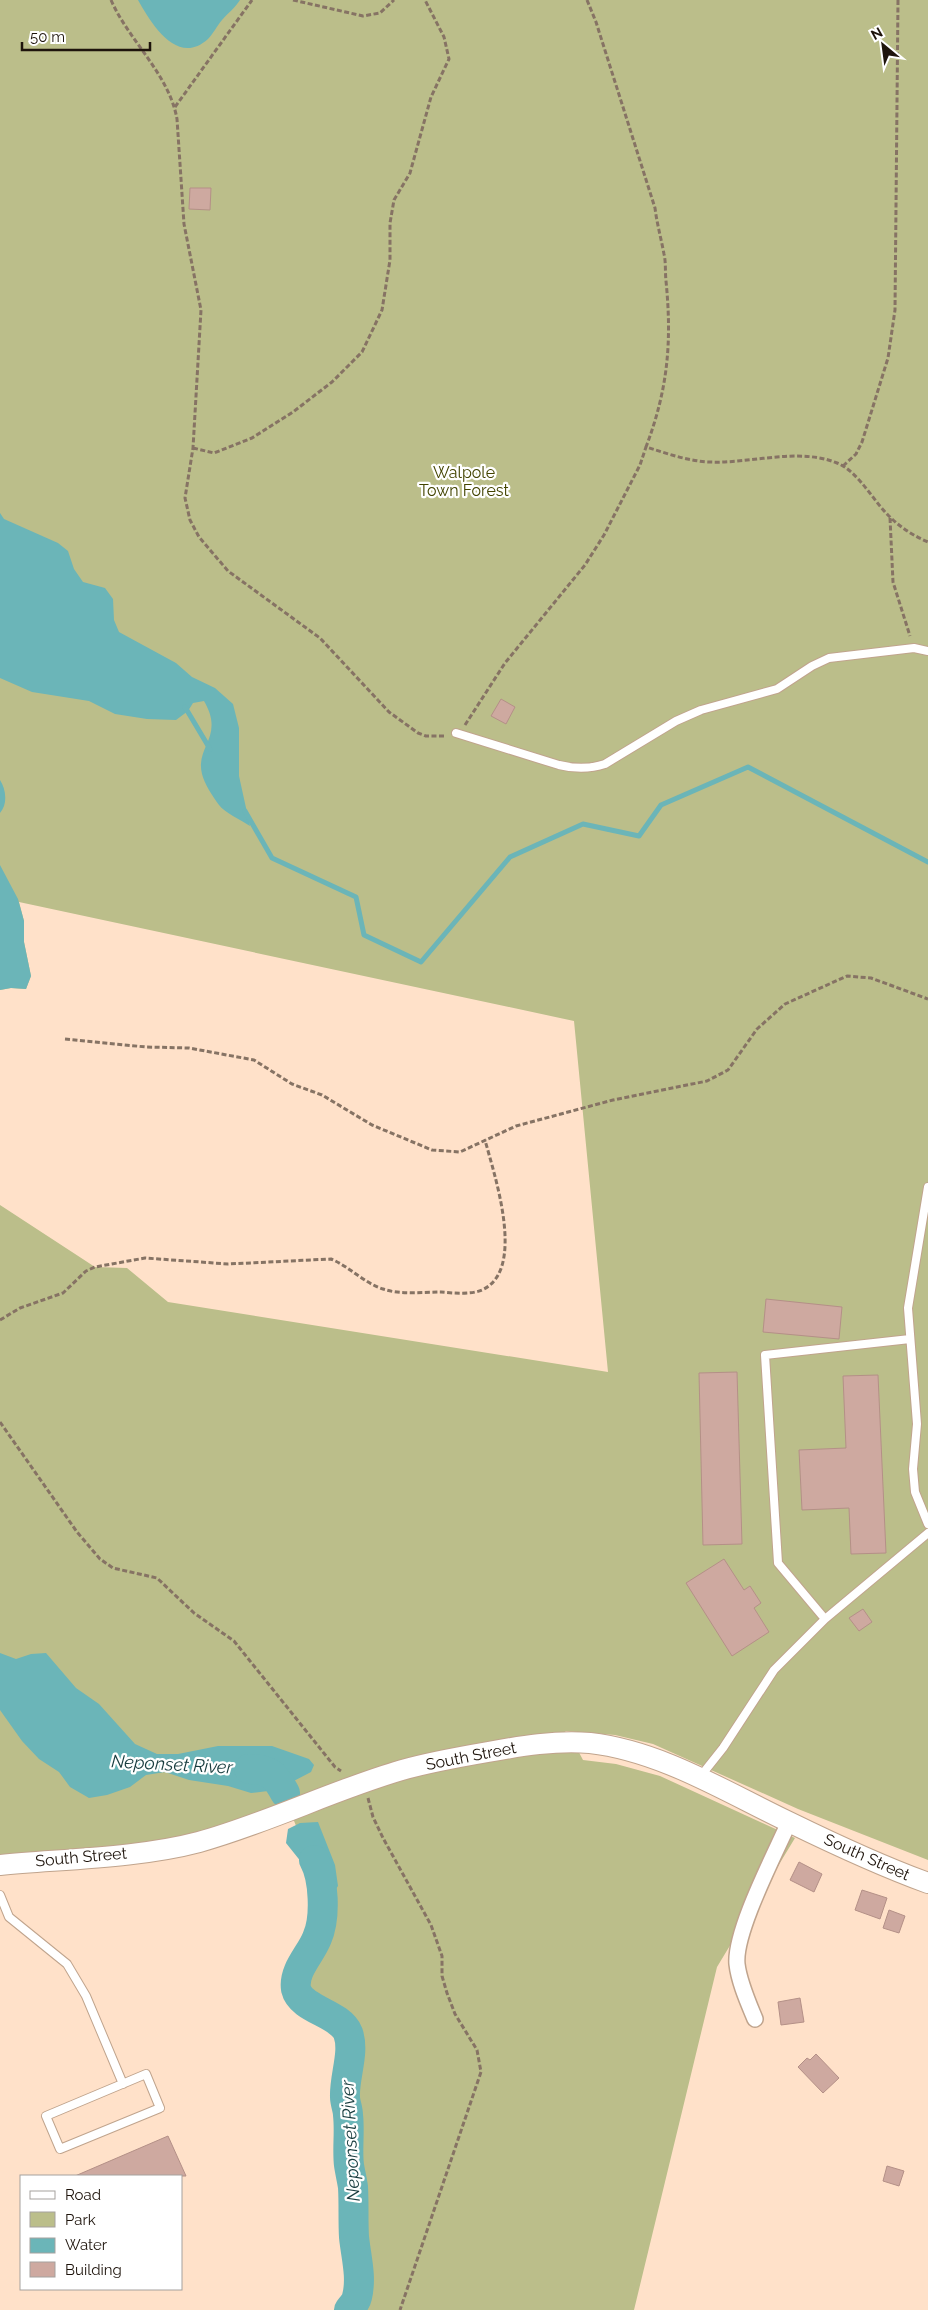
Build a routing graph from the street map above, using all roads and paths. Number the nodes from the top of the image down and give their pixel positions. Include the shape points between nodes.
1 (111, 0) edge
2 (256, 0) edge
3 (293, 0) edge
4 (394, 0) edge
5 (425, 0) edge
6 (587, 0) edge
7 (898, 0) edge
8 (251, 1) edge
9 (175, 107) junction
10 (646, 447) junction
11 (193, 448) junction
12 (843, 466) junction
13 (890, 517) junction
14 (928, 542) edge
15 (914, 648) junction
16 (928, 650) edge
17 (456, 733) junction
18 (928, 999) edge
19 (65, 1039) dead end
20 (485, 1140) junction
21 (928, 1187) edge
22 (0, 1320) edge
23 (910, 1339) junction
24 (0, 1422) edge
25 (928, 1524) edge
26 (928, 1533) edge
27 (825, 1619) junction
28 (700, 1776) junction
29 (364, 1784) junction
30 (789, 1822) junction
31 (0, 1865) edge
32 (928, 1882) edge
33 (0, 1895) edge
34 (755, 2019) dead end
35 (124, 2084) junction
36 (400, 2310) edge

1 - 9 path
2 - 8 path
3 - 4 path via 363,16 380,13
5 - 11 path via 444,37 449,59 430,97 410,173 394,200 390,260 382,310 362,352 332,382 252,438 214,453
6 - 10 path via 653,199 664,254 669,350 664,392
7 - 12 path via 895,310 888,358 862,442 856,454
8 - 9 path
9 - 11 path via 184,224 201,310
10 - 12 path via 708,462 808,456
10 - 17 path via 604,535 585,565 505,663 469,722
11 - 17 path via 186,507 199,537 217,559 242,582 320,638 400,721 426,736
12 - 13 path
13 - 14 path via 911,534
13 - 15 path via 893,582
15 - 16 lane
15 - 17 lane via 829,658 777,689 684,717 605,764 592,768 552,764
18 - 20 path via 871,978 847,976 785,1004 757,1029 728,1070 707,1081 613,1100 525,1124
19 - 20 path via 189,1048 254,1060 292,1084 322,1094 372,1125 432,1150 460,1152
20 - 22 path via 502,1204 506,1252 497,1279 482,1290 460,1293 387,1290 371,1285 346,1265 331,1259 228,1264 145,1258 95,1267 86,1271 63,1293 20,1308
21 - 23 lane via 908,1308
23 - 25 lane via 917,1424 913,1469 915,1492
23 - 27 lane via 765,1355 778,1563
24 - 29 path via 77,1532 100,1559 113,1568 158,1578 194,1613 234,1641 335,1767
26 - 27 lane
27 - 28 lane via 774,1670 723,1748
28 - 29 street, South Street via 645,1757 591,1743 574,1743 475,1754 402,1770
28 - 30 street, South Street
29 - 31 street, South Street via 254,1824 165,1849
29 - 36 path via 380,1831 431,1925 442,1956 442,1976 447,1993 455,2014 477,2050 481,2072
30 - 32 street, South Street via 903,1874
30 - 34 street via 744,1925 738,1947 741,1981
33 - 35 lane via 9,1917 67,1964 86,1996
35 - 35 lane via 146,2074 160,2108 60,2149 46,2116

